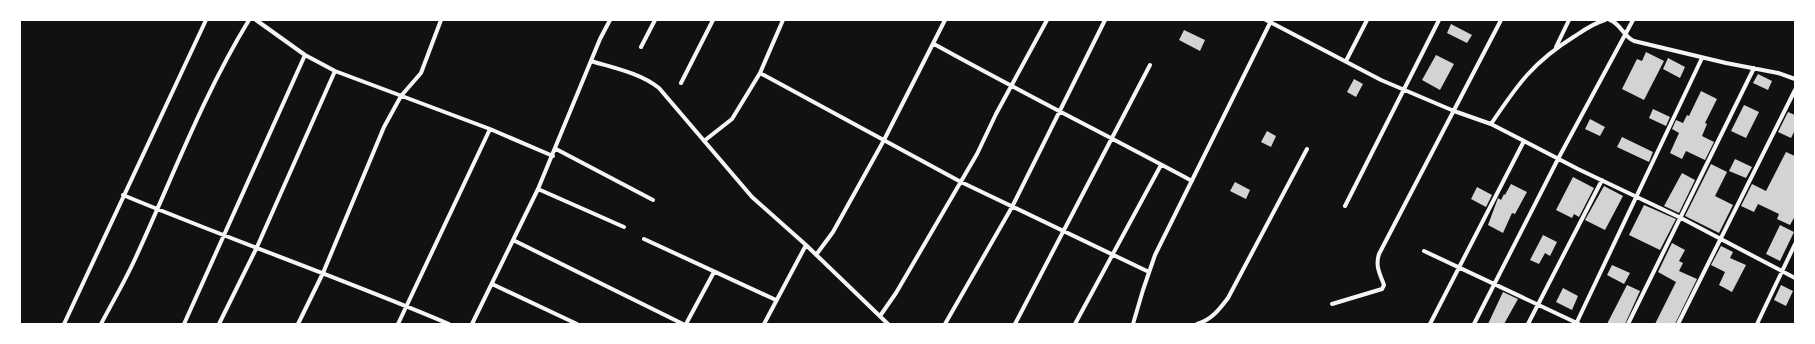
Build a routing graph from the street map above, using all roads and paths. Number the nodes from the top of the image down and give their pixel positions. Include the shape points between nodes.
1 (206, 20) edge
2 (249, 20) edge
3 (256, 20) edge
4 (441, 20) edge
5 (610, 20) edge
6 (655, 20) edge
7 (713, 20) edge
8 (783, 20) edge
9 (945, 20) edge
10 (1047, 20) edge
11 (1105, 20) edge
12 (1367, 20) edge
13 (1439, 20) edge
14 (1502, 20) edge
15 (1569, 20) edge
16 (1604, 20) edge
17 (1610, 20) edge
18 (1633, 20) edge
19 (1270, 21) edge
20 (1626, 35) junction
21 (934, 44) junction
22 (641, 47) dead end
23 (1555, 48) junction
24 (305, 55) junction
25 (1702, 58) junction
26 (591, 61) junction
27 (1346, 61) junction
28 (1150, 65) dead end
29 (1754, 68) junction
30 (335, 71) junction
31 (760, 73) junction
32 (1795, 79) edge
33 (681, 83) dead end
34 (1011, 87) junction
35 (1404, 90) junction
36 (1795, 90) edge
37 (401, 96) junction
38 (1059, 110) junction
39 (1454, 111) junction
40 (1491, 124) junction
41 (490, 129) junction
42 (1112, 138) junction
43 (884, 140) junction
44 (704, 141) junction
45 (1524, 141) junction
46 (556, 149) junction
47 (1307, 149) dead end
48 (553, 156) junction
49 (1558, 159) junction
50 (1161, 165) junction
51 (1602, 180) junction
52 (1192, 181) junction
53 (961, 182) junction
54 (538, 189) junction
55 (123, 195) junction
56 (1637, 198) junction
57 (653, 200) dead end
58 (1345, 206) dead end
59 (1012, 207) junction
60 (158, 209) junction
61 (1681, 218) junction
62 (624, 227) dead end
63 (1064, 232) junction
64 (224, 236) junction
65 (644, 238) dead end
66 (1721, 239) junction
67 (513, 240) junction
68 (1795, 244) edge
69 (806, 246) junction
70 (257, 247) junction
71 (1424, 251) dead end
72 (817, 253) junction
73 (1112, 255) junction
74 (1459, 267) junction
75 (1781, 271) junction
76 (323, 272) junction
77 (714, 272) junction
78 (1149, 272) junction
79 (1795, 278) edge
80 (492, 284) junction
81 (1494, 284) junction
82 (776, 300) junction
83 (1332, 304) dead end
84 (1538, 304) junction
85 (406, 306) junction
86 (880, 316) junction
87 (64, 324) edge
88 (101, 324) edge
89 (184, 324) edge
90 (219, 324) edge
91 (298, 324) edge
92 (398, 324) edge
93 (449, 324) edge
94 (472, 324) edge
95 (577, 324) edge
96 (682, 324) edge
97 (686, 324) edge
98 (764, 324) edge
99 (888, 324) edge
100 (946, 324) edge
101 (1015, 324) edge
102 (1075, 324) edge
103 (1133, 324) edge
104 (1197, 324) edge
105 (1430, 324) edge
106 (1474, 324) edge
107 (1528, 324) edge
108 (1577, 324) edge
109 (1628, 324) edge
110 (1678, 324) edge
111 (1756, 324) edge

1 - 55 street
2 - 60 street via 233,46 204,106
3 - 24 street
4 - 37 street via 421,73
5 - 26 street
6 - 22 street
7 - 33 street
8 - 31 street
9 - 21 street
10 - 34 street
11 - 38 street
12 - 27 street
13 - 35 street
14 - 39 street
15 - 23 street
16 - 23 street
17 - 20 street
18 - 20 street
19 - 27 street
19 - 52 street
20 - 25 street via 1634,41
20 - 49 street
21 - 34 street
21 - 43 street
23 - 40 street via 1520,82
24 - 30 street
24 - 64 street
25 - 29 street
25 - 56 street
26 - 44 street via 649,80 659,88
26 - 46 street
27 - 35 street
28 - 42 street
29 - 32 street
29 - 61 street
30 - 37 street
30 - 70 street
31 - 43 street
31 - 44 street via 732,119
34 - 38 street
34 - 53 street
35 - 39 street
35 - 58 street
36 - 66 street
37 - 41 street
37 - 76 street via 384,127
38 - 42 street
38 - 59 street
39 - 40 street
39 - 83 street via 1377,261 1384,285 1379,291
40 - 45 street
41 - 48 street
41 - 85 street
42 - 50 street
42 - 63 street
43 - 53 street
43 - 72 street via 833,232
44 - 69 street via 752,197
45 - 49 street
45 - 74 street
46 - 48 street
46 - 57 street
47 - 104 street via 1228,298 1212,317
48 - 54 street
49 - 51 street
49 - 81 street
50 - 52 street
50 - 73 street
51 - 56 street
51 - 84 street
52 - 78 street
53 - 59 street
53 - 86 street
54 - 62 street
54 - 67 street
55 - 60 street
55 - 87 street
56 - 61 street
56 - 108 street
59 - 63 street
59 - 100 street
60 - 64 street
60 - 88 street
61 - 66 street
61 - 109 street
63 - 73 street
63 - 101 street
64 - 70 street
64 - 89 street
65 - 77 street
66 - 75 street
66 - 110 street
67 - 80 street
67 - 96 street
68 - 75 street
69 - 72 street
69 - 82 street
70 - 76 street
70 - 90 street
71 - 74 street
72 - 86 street
73 - 78 street
73 - 102 street
74 - 81 street
74 - 105 street
75 - 79 street
75 - 111 street
76 - 85 street
76 - 91 street
77 - 82 street
77 - 97 street
78 - 103 street
80 - 94 street
80 - 95 street
81 - 84 street
81 - 106 street
82 - 98 street
84 - 107 street
84 - 108 street
85 - 92 street
85 - 93 street
86 - 99 street

